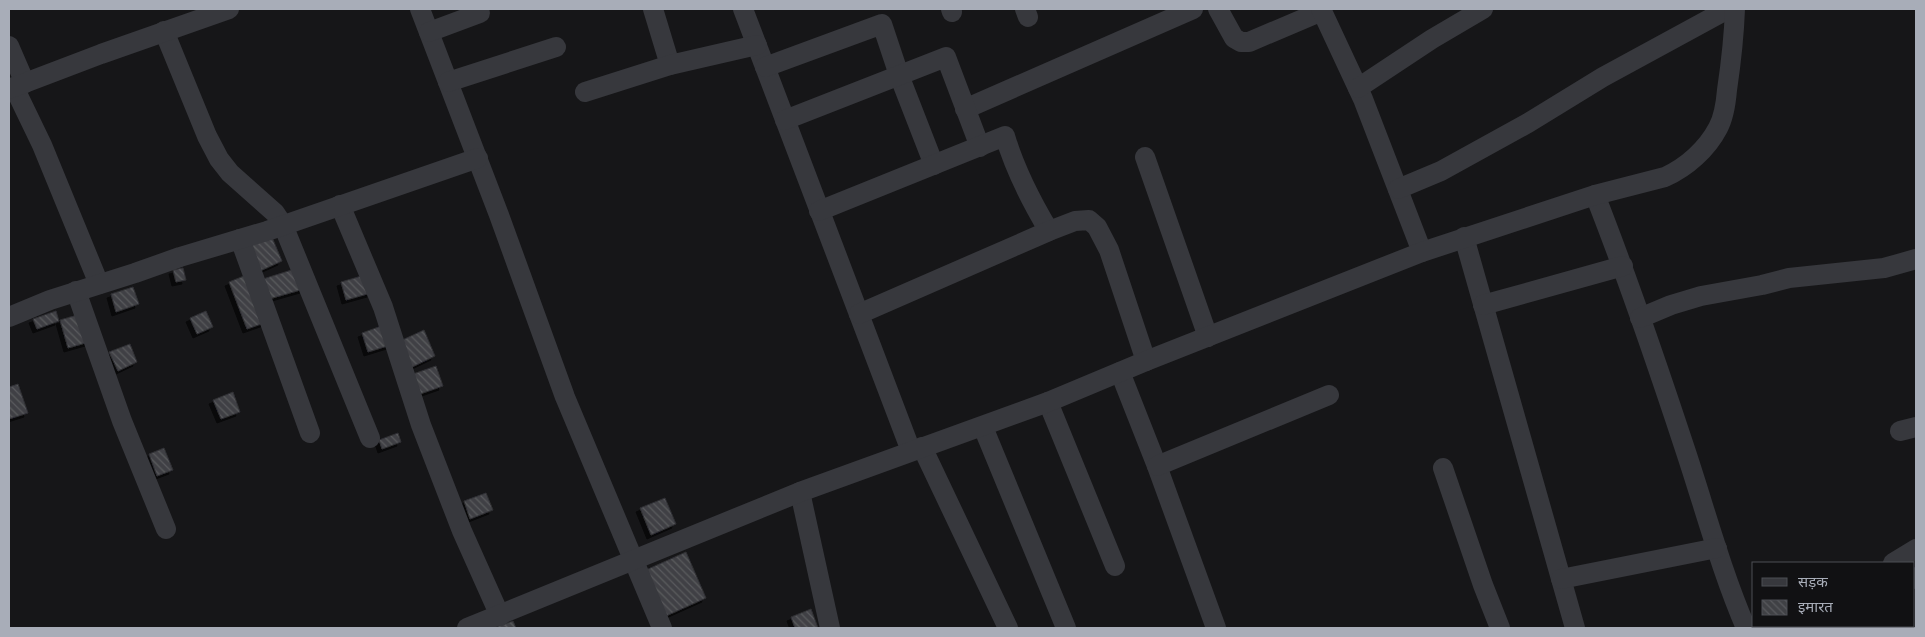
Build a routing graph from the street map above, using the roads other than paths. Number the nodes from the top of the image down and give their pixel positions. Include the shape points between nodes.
1 (229, 9) edge
2 (420, 9) edge
3 (653, 9) edge
4 (1193, 9) edge
5 (1218, 9) edge
6 (1483, 9) edge
7 (1728, 9) edge
8 (1735, 9) edge
9 (748, 10) edge
10 (1321, 10) edge
11 (480, 13) dead end
12 (164, 32) junction
13 (428, 32) junction
14 (757, 45) junction
15 (9, 46) edge
16 (556, 47) dead end
17 (670, 65) junction
18 (765, 67) junction
19 (899, 75) junction
20 (448, 82) junction
21 (16, 86) edge
22 (1358, 88) junction
23 (585, 92) dead end
24 (965, 108) junction
25 (785, 120) junction
26 (980, 147) junction
27 (1145, 157) dead end
28 (478, 158) junction
29 (934, 165) junction
30 (1398, 189) junction
31 (1595, 195) junction
32 (340, 205) junction
33 (819, 211) junction
34 (283, 225) junction
35 (1050, 231) junction
36 (1464, 237) junction
37 (240, 239) junction
38 (1422, 252) junction
39 (1916, 259) edge
40 (1623, 266) junction
41 (99, 284) junction
42 (76, 291) junction
43 (1483, 305) junction
44 (859, 314) junction
45 (9, 317) edge
46 (1640, 318) junction
47 (1208, 337) junction
48 (1146, 361) junction
49 (1120, 372) junction
50 (1329, 395) dead end
51 (1048, 402) junction
52 (983, 427) junction
53 (310, 433) dead end
54 (370, 438) dead end
55 (917, 449) junction
56 (1157, 466) junction
57 (1443, 468) dead end
58 (800, 492) junction
59 (166, 529) dead end
60 (1717, 548) junction
61 (1916, 549) edge
62 (633, 560) junction
63 (1895, 562) edge
64 (1115, 566) dead end
65 (1561, 579) junction
66 (483, 624) edge
67 (662, 628) edge
68 (830, 628) edge
69 (1008, 628) edge
70 (1066, 628) edge
71 (1216, 628) edge
72 (1500, 628) edge
73 (1575, 628) edge
74 (1746, 628) edge

1 - 12 street
2 - 13 street
3 - 17 street
4 - 24 street
5 - 10 street via 1234,38 1241,42 1249,42
6 - 22 street
7 - 30 street via 1603,77 1528,123 1440,171
8 - 31 street via 1725,107 1719,126 1708,142 1681,169 1665,177
9 - 14 street
10 - 22 street
11 - 13 street
12 - 21 street
12 - 34 street via 219,159
13 - 20 street
14 - 17 street
14 - 18 street
15 - 21 street
16 - 20 street
17 - 23 street
18 - 19 street via 882,24
18 - 25 street
19 - 24 street via 946,57
19 - 25 street
19 - 29 street
20 - 28 street
21 - 41 street
22 - 30 street
24 - 26 street
25 - 33 street
26 - 29 street
26 - 35 street via 1005,136 1012,161
27 - 47 street
28 - 32 street
28 - 62 street via 565,397
29 - 33 street
30 - 38 street
31 - 36 street
31 - 40 street
32 - 34 street
32 - 66 street via 383,307 425,434 462,531
33 - 44 street
34 - 37 street
34 - 54 street
35 - 44 street
35 - 48 street via 1075,221 1089,220 1097,227 1109,250
36 - 38 street
36 - 43 street
37 - 41 street
37 - 53 street
38 - 47 street
39 - 46 street via 1884,268 1808,275 1701,296
40 - 43 street
40 - 46 street
41 - 42 street
42 - 45 street
42 - 59 street via 122,421
43 - 65 street
44 - 55 street
46 - 60 street
47 - 48 street
48 - 49 street
49 - 51 street
49 - 56 street
50 - 56 street
51 - 52 street
51 - 64 street
52 - 55 street
52 - 70 street
55 - 58 street
55 - 69 street
56 - 71 street
57 - 72 street
58 - 62 street
58 - 68 street
60 - 65 street
60 - 74 street
61 - 63 street
62 - 66 street
62 - 67 street
65 - 73 street

